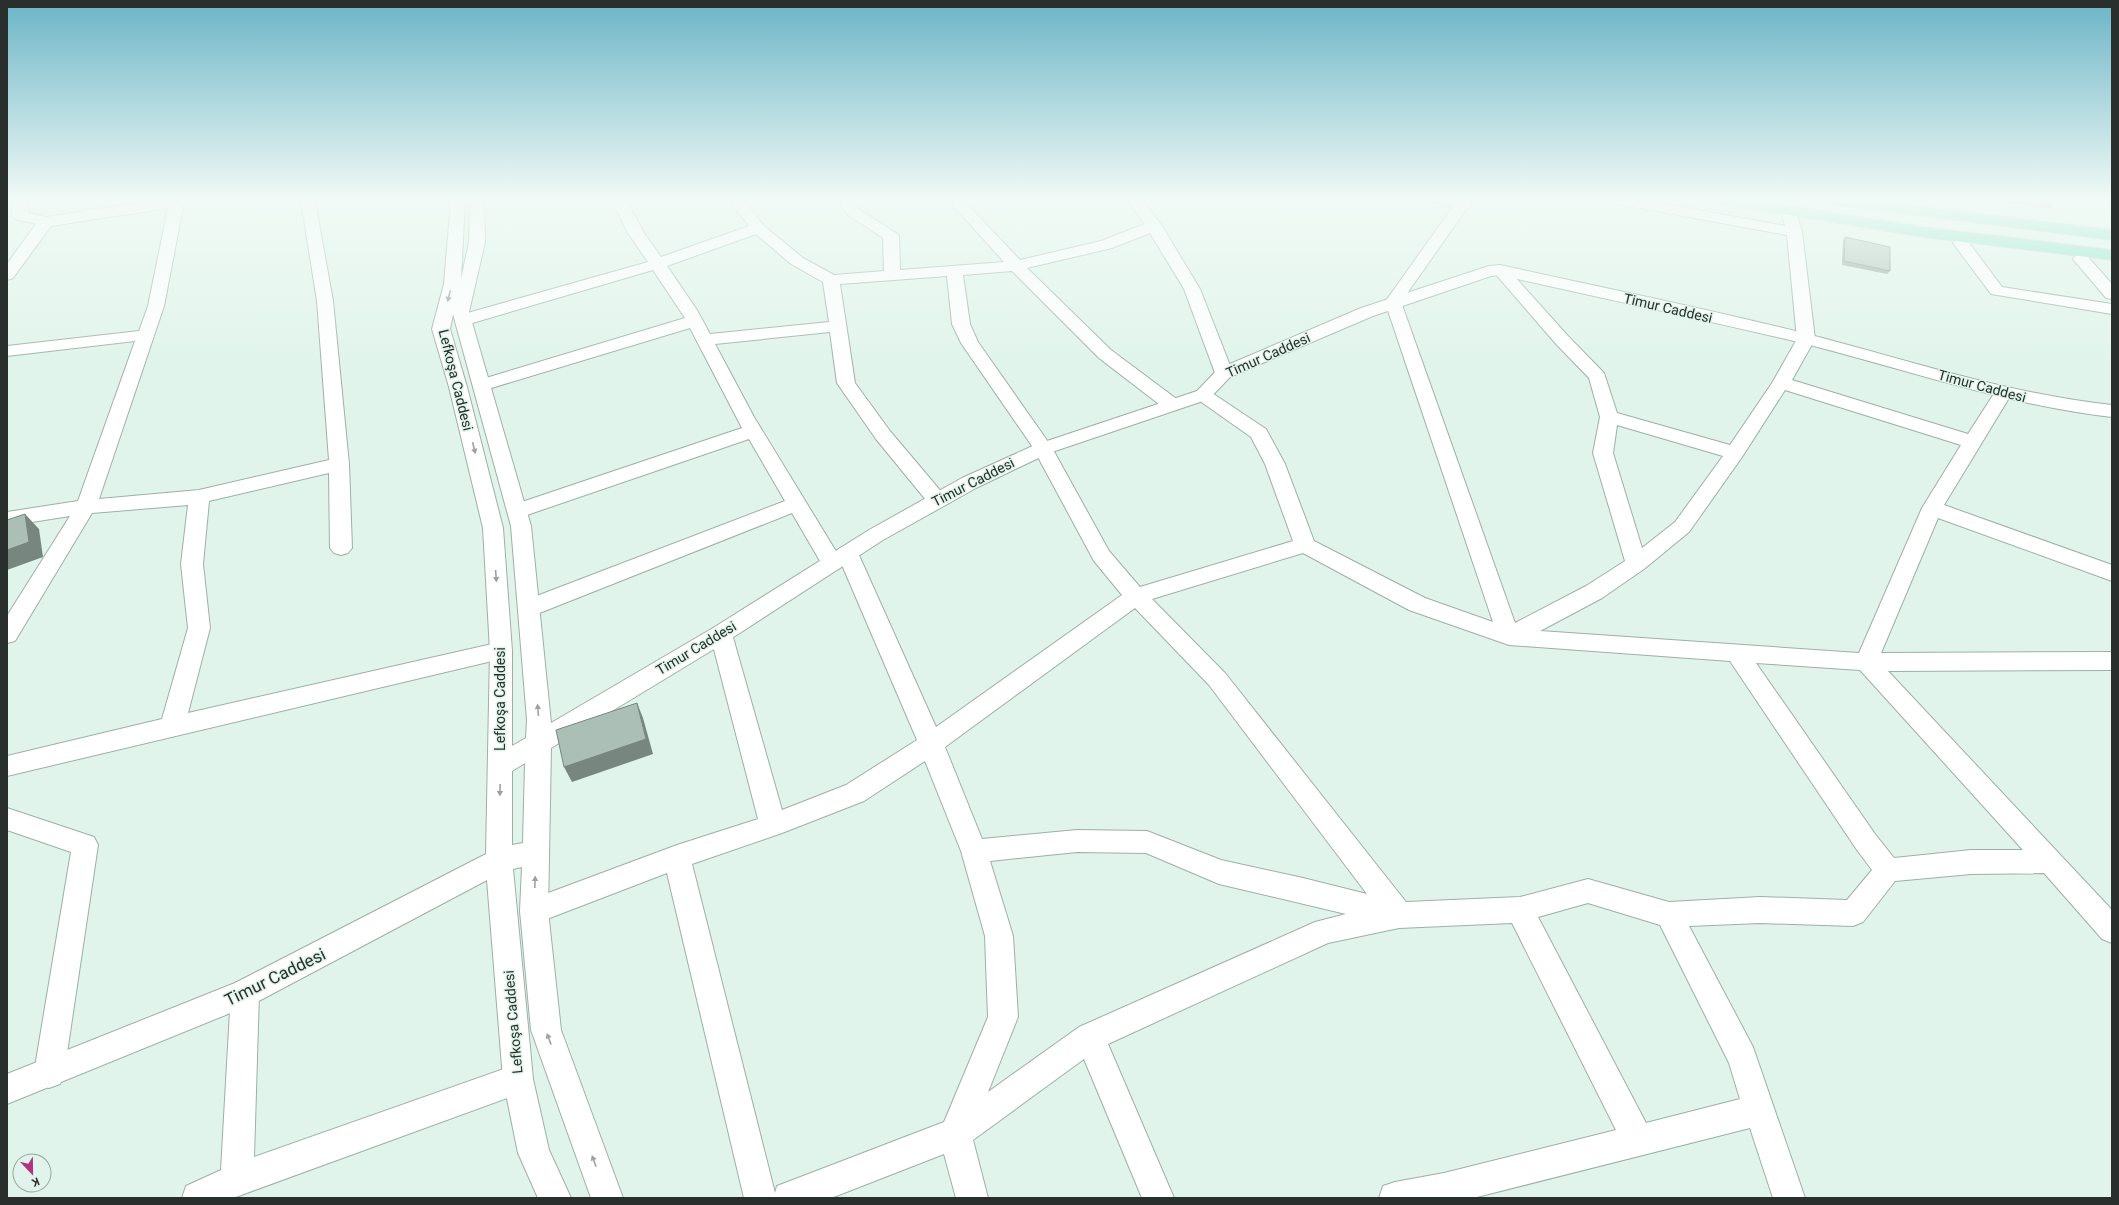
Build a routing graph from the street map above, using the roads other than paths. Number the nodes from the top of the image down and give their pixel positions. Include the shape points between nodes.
1 (20, 257) edge
2 (166, 257) edge
3 (318, 257) edge
4 (454, 257) edge
5 (474, 257) edge
6 (653, 257) edge
7 (676, 257) edge
8 (793, 257) edge
9 (892, 257) edge
10 (1008, 257) edge
11 (1054, 257) edge
12 (1173, 257) edge
13 (1425, 257) edge
14 (1797, 257) edge
15 (1972, 257) edge
16 (2075, 257) edge
17 (2081, 258) junction
18 (2112, 262) edge
19 (657, 264) junction
20 (1016, 266) junction
21 (1500, 270) junction
22 (954, 271) junction
23 (7, 274) edge
24 (892, 276) junction
25 (832, 280) junction
26 (2112, 294) edge
27 (1393, 302) junction
28 (2112, 309) edge
29 (463, 320) junction
30 (694, 322) junction
31 (837, 326) junction
32 (146, 335) junction
33 (1806, 339) junction
34 (704, 340) junction
35 (7, 351) edge
36 (1224, 373) junction
37 (1781, 382) junction
38 (482, 385) junction
39 (2003, 393) junction
40 (1203, 395) junction
41 (1171, 404) junction
42 (2112, 411) edge
43 (1609, 417) junction
44 (754, 431) junction
45 (1973, 442) junction
46 (1042, 449) junction
47 (1735, 453) junction
48 (339, 464) junction
49 (199, 497) junction
50 (937, 500) junction
51 (798, 503) junction
52 (86, 507) junction
53 (1932, 508) junction
54 (517, 511) junction
55 (7, 519) edge
56 (1304, 545) junction
57 (341, 548) dead end
58 (839, 558) junction
59 (1636, 564) junction
60 (2112, 573) edge
61 (1136, 596) junction
62 (529, 608) junction
63 (721, 634) junction
64 (7, 635) edge
65 (1509, 637) junction
66 (502, 651) junction
67 (1737, 653) junction
68 (2112, 661) edge
69 (1866, 662) junction
70 (172, 726) junction
71 (539, 743) junction
72 (931, 744) junction
73 (7, 766) edge
74 (500, 766) junction
75 (7, 819) edge
76 (773, 825) junction
77 (974, 851) junction
78 (536, 852) junction
79 (677, 857) junction
80 (499, 860) junction
81 (2050, 861) junction
82 (1888, 870) junction
83 (1520, 910) junction
84 (534, 911) junction
85 (1399, 915) junction
86 (1669, 915) junction
87 (2112, 930) edge
88 (246, 993) junction
89 (1090, 1037) junction
90 (49, 1072) junction
91 (518, 1079) junction
92 (7, 1089) edge
93 (1760, 1110) junction
94 (955, 1134) junction
95 (1638, 1140) junction
96 (238, 1179) junction
97 (1447, 1193) edge
98 (198, 1198) edge
99 (555, 1198) edge
100 (607, 1198) edge
101 (760, 1198) edge
102 (789, 1198) edge
103 (972, 1198) edge
104 (1158, 1198) edge
105 (1395, 1198) edge
106 (1789, 1198) edge

1 - 23 street
2 - 32 street via 156,306
3 - 48 street via 325,301
4 -> 66 street, Lefkoşa Caddesi via 452,284 441,329 493,528
5 - 29 street via 461,312
6 - 19 street
7 - 19 street
8 - 25 street
9 - 24 street
10 - 20 street
11 - 20 street
12 - 36 street via 1192,289
13 - 27 street
14 - 33 street
15 - 28 street via 1997,290
16 - 17 main road
17 - 18 main road
17 - 26 street
19 - 29 street
19 - 30 street
20 - 22 street
20 - 41 street via 1105,354
21 - 27 street, Timur Caddesi via 1489,271
21 - 33 street, Timur Caddesi
21 - 43 street via 1598,377
22 - 24 street
22 - 46 street via 961,324 970,343
24 - 25 street
25 - 31 street
27 - 36 street, Timur Caddesi
27 - 65 street
29 - 38 street
30 - 34 street
30 - 38 street
31 - 34 street
31 - 50 street via 846,383 883,435
32 - 35 street
32 - 52 street
33 - 37 street
33 - 39 street, Timur Caddesi
34 - 44 street
36 - 40 street, Timur Caddesi
37 - 45 street
37 - 47 street
38 - 54 street
39 - 42 street, Timur Caddesi via 2075,407
39 - 45 street
40 - 41 street, Timur Caddesi
40 - 56 street via 1259,433 1275,464
41 - 46 street, Timur Caddesi
43 - 47 street
43 - 59 street via 1604,453
44 - 51 street
44 - 54 street
45 - 53 street
46 - 50 street, Timur Caddesi
46 - 61 street via 1101,556
47 - 59 street via 1682,527
48 - 49 street
48 - 57 street
49 - 52 street
49 - 70 street via 192,564 199,628
50 - 58 street, Timur Caddesi
51 - 58 street
51 - 62 street
52 - 55 street
52 - 64 street
53 - 60 street
53 - 69 street
54 - 62 street via 521,526
56 - 61 street
56 - 65 street via 1417,604
58 - 63 street, Timur Caddesi
58 - 72 street
59 - 65 street via 1594,592
61 - 72 street
61 - 85 street via 1217,679
71 -> 62 street
63 - 71 street, Timur Caddesi
63 - 76 street
65 - 67 street
66 - 70 street
66 - 74 street, Lefkoşa Caddesi
67 - 69 street
67 - 82 street via 1866,842
68 - 69 street
69 - 81 street
70 - 73 street
71 - 74 street, Timur Caddesi
71 - 78 street
72 - 76 street via 855,793
72 - 77 street
74 -> 80 street, Lefkoşa Caddesi
75 - 90 street via 85,845
76 - 79 street
77 - 85 street via 1077,841 1147,842 1219,872 1303,890
77 - 94 street via 1000,936 1003,1017
78 - 80 street, Timur Caddesi
84 -> 78 street
79 - 84 street
79 - 101 street
80 - 88 street, Timur Caddesi
80 - 91 street, Lefkoşa Caddesi
81 - 82 street via 1971,862
81 - 87 street
82 - 86 street via 1853,913 1760,910
83 - 85 street
83 - 86 street via 1588,891
83 - 95 street
100 -> 84 street via 546,1030
85 - 89 street via 1325,931
86 - 93 street via 1742,1058
88 - 90 street, Timur Caddesi
88 - 96 street
89 - 94 street
89 - 104 street
90 - 92 street, Timur Caddesi
91 - 96 street
91 - 99 street, Lefkoşa Caddesi via 534,1153
93 - 95 street
93 - 106 street
94 - 102 street
94 - 103 street
95 - 97 street
96 - 98 street
97 - 105 street

